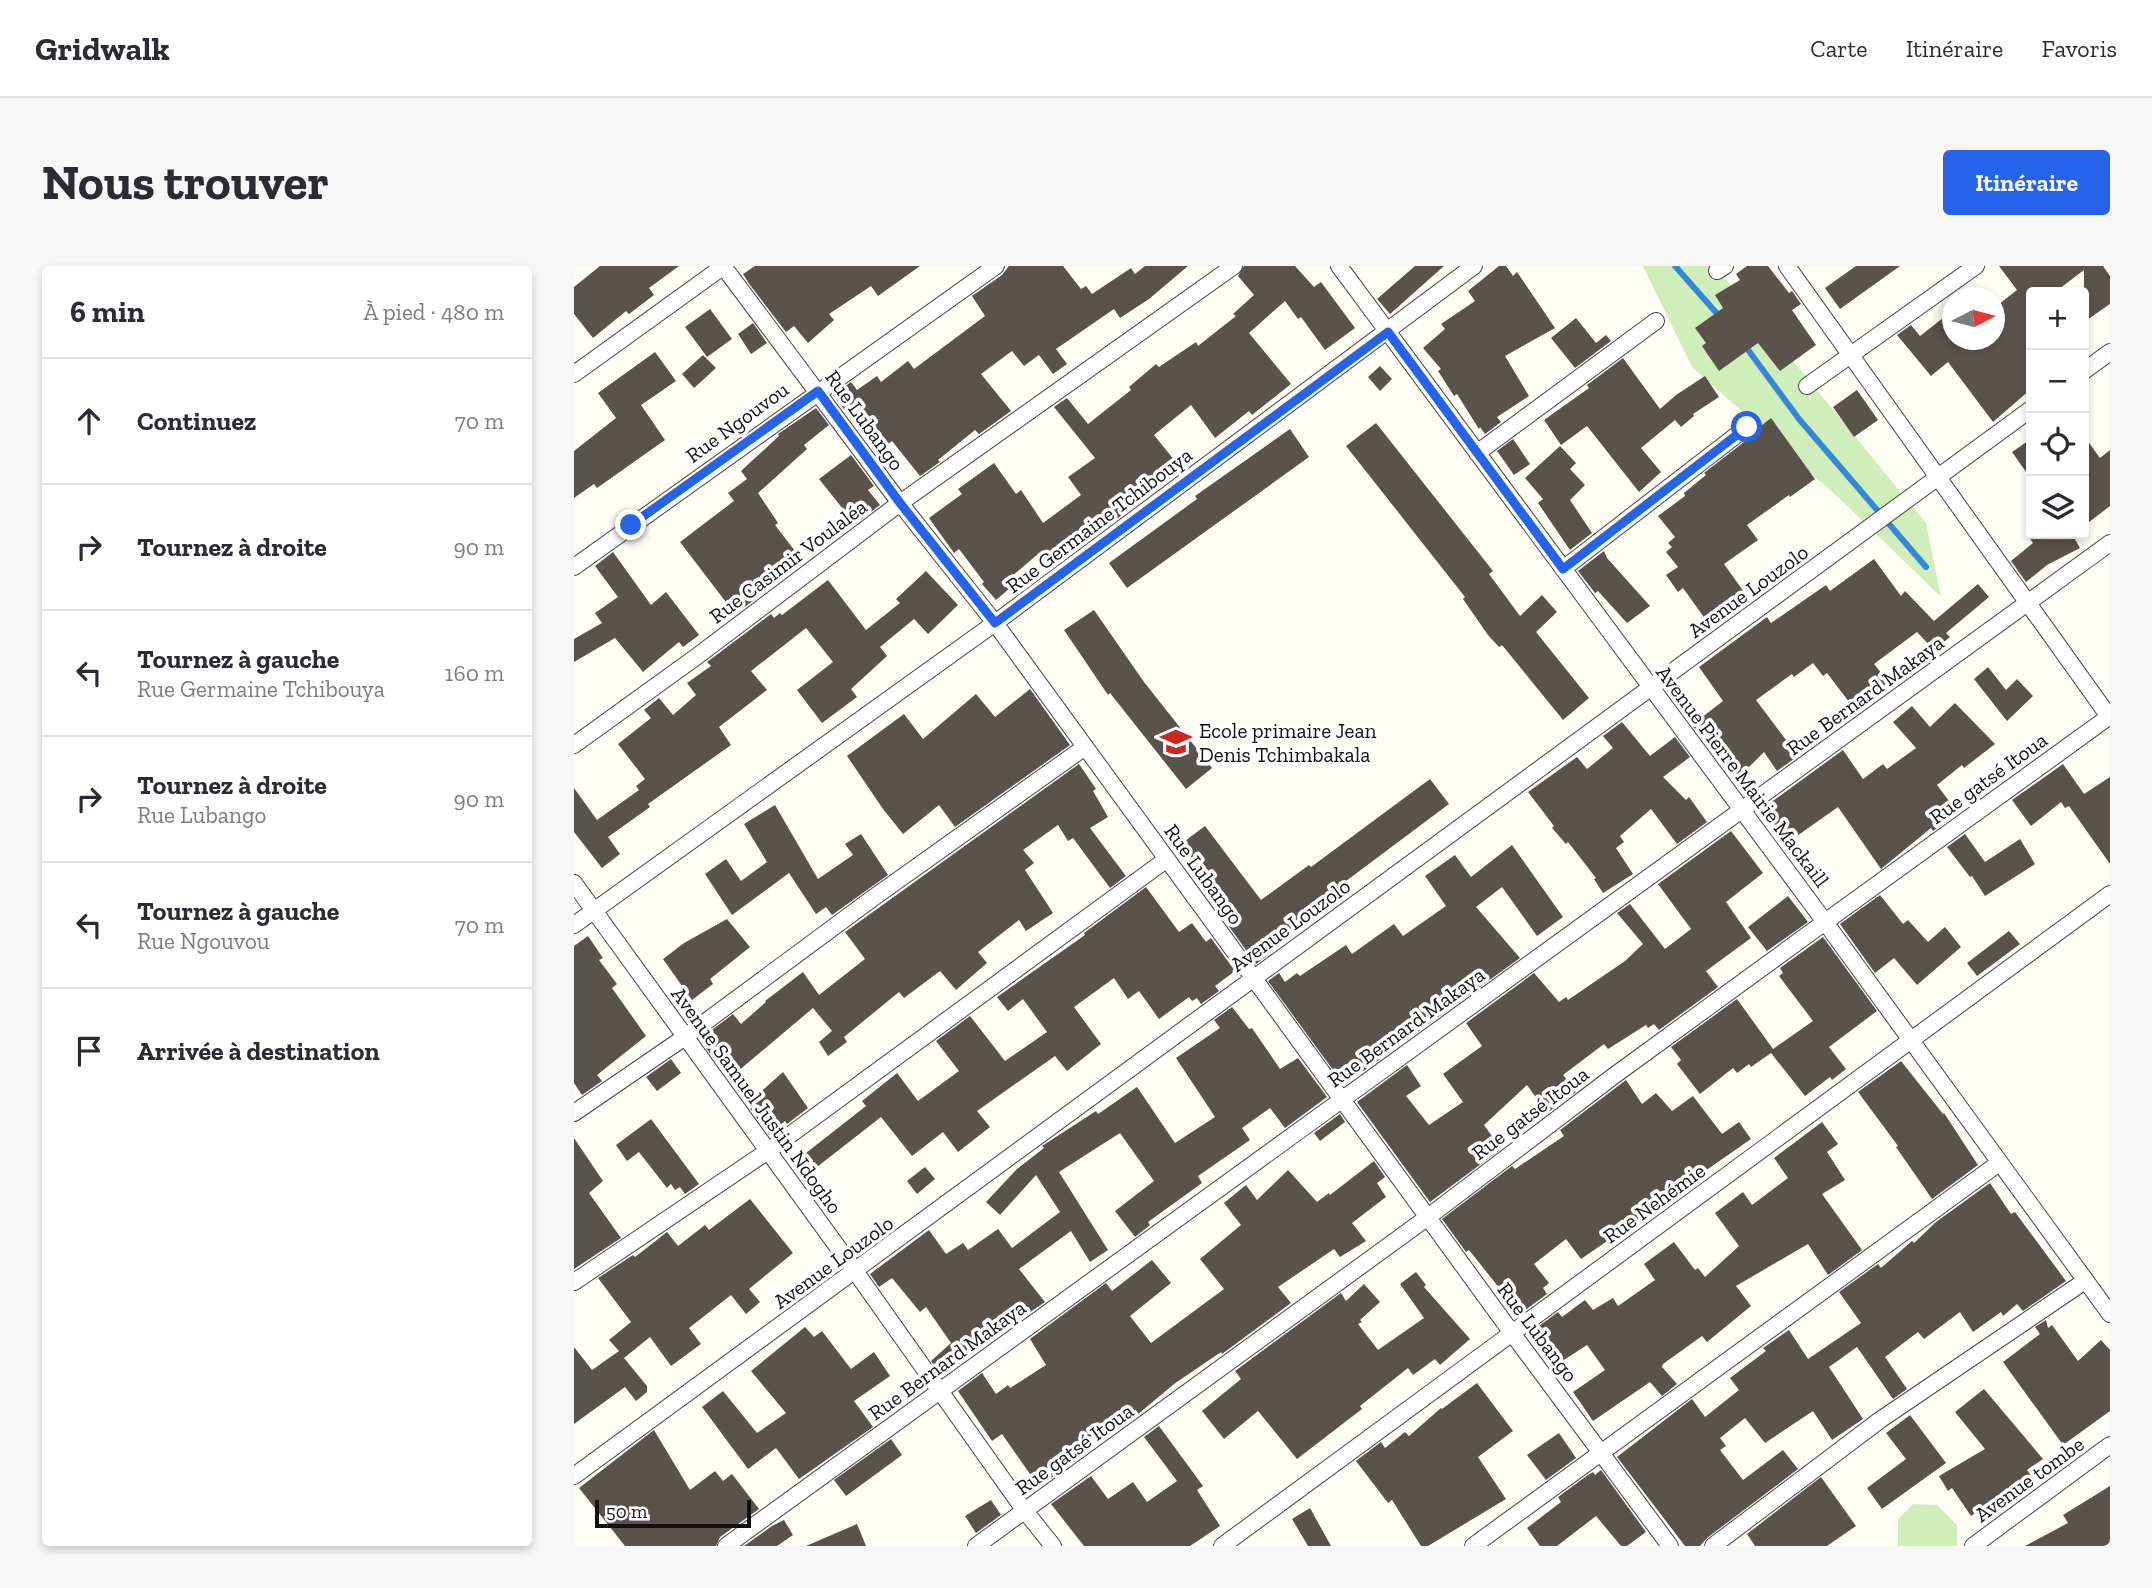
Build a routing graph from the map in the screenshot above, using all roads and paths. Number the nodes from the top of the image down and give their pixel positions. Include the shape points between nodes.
1 (723, 266) edge
2 (996, 266) edge
3 (1234, 266) edge
4 (1339, 266) edge
5 (1474, 266) edge
6 (1787, 266) edge
7 (1976, 266) edge
8 (1656, 321) dead end
9 (1388, 332) junction
10 (2110, 352) edge
11 (1851, 356) junction
12 (2089, 367) edge
13 (574, 374) edge
14 (1807, 386) dead end
15 (818, 391) junction
16 (2026, 413) edge
17 (1747, 427) dead end
18 (1478, 453) junction
19 (1937, 478) junction
20 (900, 503) junction
21 (2110, 543) edge
22 (574, 567) edge
23 (1563, 569) junction
24 (2027, 603) junction
25 (995, 623) junction
26 (1651, 688) junction
27 (2110, 717) edge
28 (574, 745) edge
29 (1086, 747) junction
30 (1742, 810) junction
31 (1167, 859) junction
32 (574, 883) edge
33 (2110, 894) edge
34 (594, 910) junction
35 (1825, 922) junction
36 (574, 925) edge
37 (1253, 977) junction
38 (685, 1037) junction
39 (1911, 1040) junction
40 (1342, 1100) junction
41 (574, 1113) edge
42 (768, 1150) junction
43 (1999, 1164) junction
44 (1428, 1217) junction
45 (855, 1271) junction
46 (2085, 1281) junction
47 (574, 1282) edge
48 (2110, 1314) edge
49 (1512, 1333) junction
50 (941, 1391) junction
51 (2110, 1445) edge
52 (1601, 1452) junction
53 (574, 1476) edge
54 (1025, 1511) junction
55 (726, 1546) edge
56 (976, 1546) edge
57 (1054, 1546) edge
58 (1222, 1546) edge
59 (1473, 1546) edge
60 (1670, 1546) edge
61 (1713, 1546) edge
62 (1973, 1546) edge

1 - 13 street
1 - 15 street, Rue Lubango
2 - 15 street, Rue Ngouvou
3 - 20 street, Rue Casimir Voulaléa
4 - 9 street, Avenue Pierre Mairie Mackaill
5 - 9 street, Rue Germaine Tchibouya
6 - 11 street
7 - 11 street
8 - 18 street
9 - 18 street, Avenue Pierre Mairie Mackaill
9 - 25 street, Rue Germaine Tchibouya
10 - 12 street
11 - 14 street
11 - 19 street
15 - 20 street, Rue Lubango
15 - 22 street, Rue Ngouvou
16 - 19 street, Avenue Louzolo
17 - 23 street
18 - 23 street, Avenue Pierre Mairie Mackaill
19 - 24 street
19 - 26 street, Avenue Louzolo
20 - 25 street, Rue Lubango
20 - 28 street, Rue Casimir Voulaléa
21 - 24 street, Rue Bernard Makaya
23 - 26 street, Avenue Pierre Mairie Mackaill
24 - 27 street
24 - 30 street, Rue Bernard Makaya
25 - 29 street, Rue Lubango
25 - 34 street, Rue Germaine Tchibouya
26 - 30 street, Avenue Pierre Mairie Mackaill
26 - 37 street, Avenue Louzolo
27 - 35 street, Rue gatsé Itoua
29 - 31 street, Rue Lubango
29 - 38 street
30 - 35 street, Avenue Pierre Mairie Mackaill
30 - 40 street, Rue Bernard Makaya
31 - 37 street, Rue Lubango
31 - 42 street
32 - 34 street, Avenue Samuel Justin Ndogho
33 - 39 street, Rue Nehémie
34 - 36 street, Rue Germaine Tchibouya
34 - 38 street, Avenue Samuel Justin Ndogho
35 - 39 street, Avenue Pierre Mairie Mackaill
35 - 44 street, Rue gatsé Itoua
37 - 40 street, Rue Lubango
37 - 45 street, Avenue Louzolo
38 - 41 street
38 - 42 street, Avenue Samuel Justin Ndogho
39 - 43 street, Avenue Pierre Mairie Mackaill
39 - 49 street, Rue Nehémie
40 - 44 street, Rue Lubango
40 - 50 street, Rue Bernard Makaya
42 - 45 street, Avenue Samuel Justin Ndogho
42 - 47 street
43 - 46 street, Avenue Pierre Mairie Mackaill
43 - 52 street
44 - 49 street, Rue Lubango
44 - 54 street, Rue gatsé Itoua
45 - 50 street, Avenue Samuel Justin Ndogho
45 - 53 street, Avenue Louzolo
46 - 48 street, Avenue Pierre Mairie Mackaill
46 - 61 street via 1880,1420
49 - 52 street, Rue Lubango
49 - 58 street, Rue Nehémie
50 - 54 street, Avenue Samuel Justin Ndogho
50 - 55 street, Rue Bernard Makaya
51 - 62 street, Avenue tombe
52 - 59 street
52 - 60 street, Rue Lubango
54 - 56 street, Rue gatsé Itoua
54 - 57 street, Avenue Samuel Justin Ndogho

